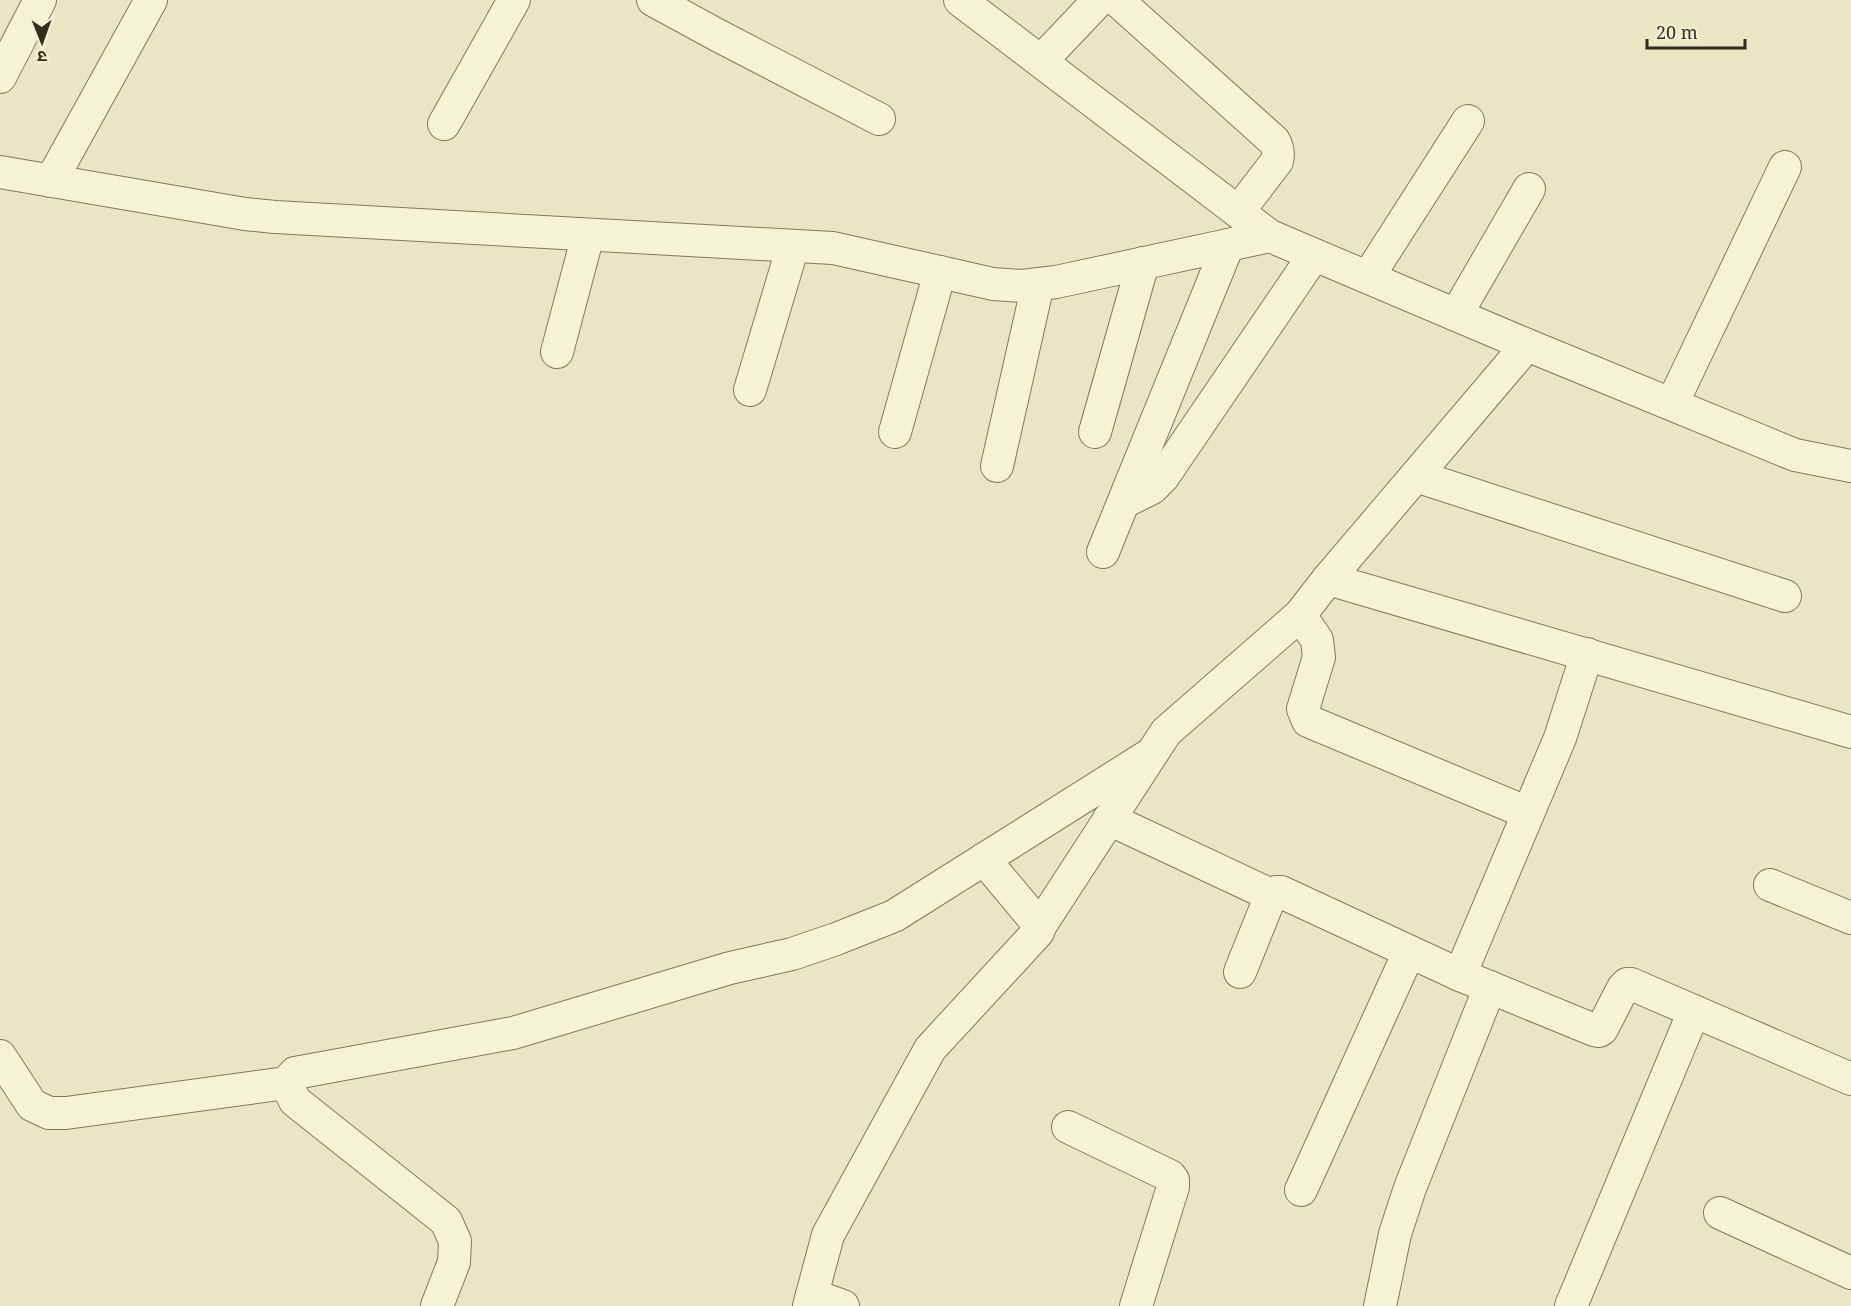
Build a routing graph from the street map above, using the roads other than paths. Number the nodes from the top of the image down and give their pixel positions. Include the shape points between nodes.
1 (40, 0) edge
2 (151, 0) edge
3 (514, 0) edge
4 (653, 0) edge
5 (960, 0) edge
6 (1099, 0) edge
7 (1117, 0) edge
8 (1041, 61) junction
9 (0, 77) edge
10 (879, 119) dead end
11 (1468, 121) dead end
12 (444, 124) dead end
13 (1785, 166) dead end
14 (0, 172) edge
15 (51, 181) junction
16 (1529, 189) dead end
17 (1238, 212) junction
18 (588, 235) junction
19 (1270, 236) junction
20 (1228, 245) junction
21 (793, 246) junction
22 (1314, 255) junction
23 (1143, 263) junction
24 (940, 272) junction
25 (1368, 277) junction
26 (1038, 284) junction
27 (1456, 315) junction
28 (1527, 345) junction
29 (556, 352) dead end
30 (750, 390) dead end
31 (1672, 404) junction
32 (895, 432) dead end
33 (1095, 432) dead end
34 (998, 466) dead end
35 (1851, 466) edge
36 (1416, 476) junction
37 (1124, 502) junction
38 (1103, 552) dead end
39 (1328, 579) junction
40 (1785, 596) dead end
41 (1300, 615) junction
42 (1587, 654) junction
43 (1851, 732) edge
44 (1151, 754) junction
45 (1528, 813) junction
46 (1109, 819) junction
47 (984, 859) junction
48 (1770, 885) dead end
49 (1271, 895) junction
50 (1851, 918) edge
51 (1040, 926) junction
52 (1409, 952) junction
53 (1240, 972) dead end
54 (1460, 975) junction
55 (1490, 987) junction
56 (1694, 1011) junction
57 (0, 1056) edge
58 (1851, 1079) edge
59 (286, 1083) junction
60 (1068, 1127) dead end
61 (1301, 1190) dead end
62 (1720, 1213) dead end
63 (1851, 1273) edge
64 (810, 1300) edge
65 (437, 1306) edge
66 (843, 1306) edge
67 (1136, 1306) edge
68 (1380, 1306) edge
69 (1571, 1306) edge

1 - 9 street
2 - 15 street
3 - 12 street
4 - 10 street
5 - 8 street
6 - 8 street
7 - 17 street via 1278,147 1277,161
8 - 17 street
11 - 25 street
13 - 31 street
14 - 15 street
15 - 18 street via 245,214
16 - 27 street
17 - 19 street
18 - 21 street
18 - 29 street
19 - 20 street
19 - 22 street
20 - 23 street
20 - 37 street
21 - 24 street via 833,248
21 - 30 street
22 - 25 street
22 - 37 street via 1163,477 1152,488
23 - 26 street
23 - 33 street
24 - 26 street via 993,284
24 - 32 street
25 - 27 street
26 - 34 street
27 - 28 street
28 - 31 street
28 - 36 street
31 - 35 street via 1795,455
36 - 39 street
36 - 40 street
37 - 38 street
39 - 41 street
39 - 42 street
41 - 44 street via 1166,732
41 - 45 street via 1317,640 1319,657 1303,709 1308,721
42 - 43 street
42 - 45 street via 1560,738
44 - 46 street
44 - 47 street
45 - 54 street
46 - 49 street
46 - 51 street
47 - 51 street
47 - 59 street via 894,916 792,954 730,968 513,1033 295,1073
48 - 50 street
49 - 52 street via 1281,892
49 - 53 street
51 - 64 street via 930,1049 828,1234
52 - 54 street
52 - 61 street
54 - 55 street
55 - 56 street via 1599,1031 1627,984
55 - 68 street via 1410,1188 1395,1234
56 - 58 street
56 - 69 street
57 - 59 street via 32,1105 49,1113
59 - 65 street via 295,1101 446,1221 455,1241 454,1262
60 - 67 street via 1173,1180
62 - 63 street
64 - 66 street

